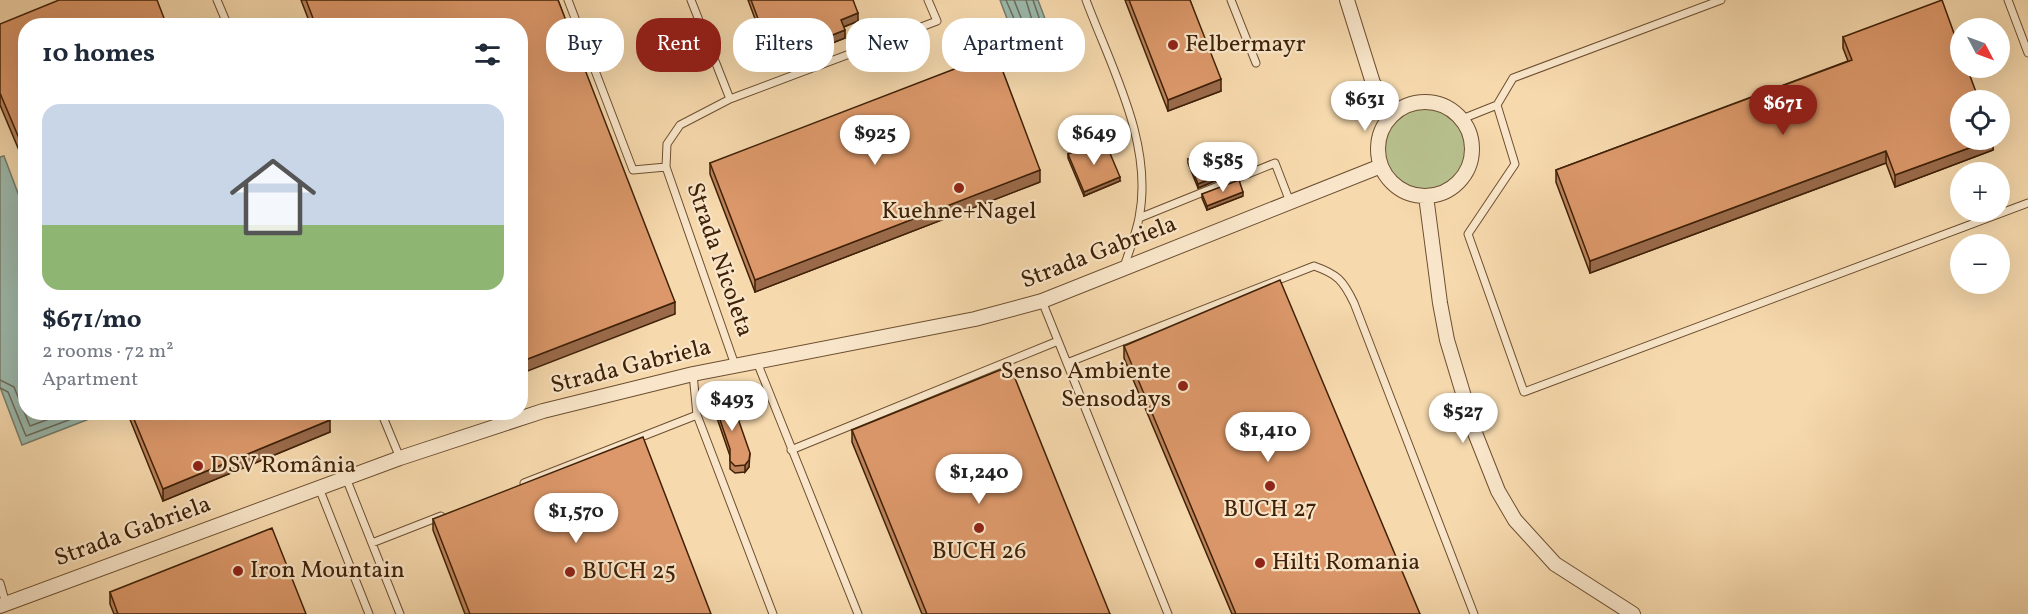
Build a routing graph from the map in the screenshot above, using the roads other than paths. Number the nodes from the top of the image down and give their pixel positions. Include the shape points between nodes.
1 (217, 0) edge
2 (568, 0) edge
3 (691, 0) edge
4 (928, 0) edge
5 (1086, 0) edge
6 (1231, 0) edge
7 (1347, 0) edge
8 (1721, 0) edge
9 (2008, 0) edge
10 (225, 18) edge
11 (2028, 53) edge
12 (1256, 63) dead end
13 (730, 99) junction
14 (1497, 105) junction
15 (1394, 114) junction
16 (1462, 119) junction
17 (1381, 166) junction
18 (666, 167) junction
19 (1426, 196) junction
20 (1290, 202) junction
21 (2028, 203) edge
22 (1139, 218) junction
23 (1124, 269) junction
24 (1042, 301) junction
25 (1058, 341) junction
26 (757, 362) junction
27 (1067, 363) junction
28 (735, 365) junction
29 (693, 374) junction
30 (697, 415) junction
31 (528, 416) edge
32 (384, 420) edge
33 (515, 420) edge
34 (791, 450) junction
35 (399, 458) junction
36 (346, 478) junction
37 (319, 488) junction
38 (513, 488) edge
39 (448, 513) edge
40 (372, 543) junction
41 (0, 583) edge
42 (5, 608) edge
43 (369, 614) edge
44 (400, 614) edge
45 (773, 614) edge
46 (858, 614) edge
47 (1168, 614) edge
48 (1474, 614) edge
49 (1633, 614) edge

1 - 10 lane
2 - 18 lane via 633,170
3 - 13 lane
4 - 13 lane via 937,21
5 - 22 lane via 1132,120 1141,178
6 - 12 lane
7 - 15 street via 1373,83
8 - 14 lane via 1513,78
9 - 11 lane
13 - 18 lane via 680,125 667,144
14 - 16 lane
14 - 21 lane via 1515,164 1467,234 1524,392
15 - 16 street via 1410,105 1429,102 1452,110
15 - 17 street via 1386,122 1378,144
16 - 19 street via 1469,132 1471,161 1454,186 1441,194
17 - 19 street via 1399,188
17 - 20 street, Strada Gabriela
18 - 28 lane, Strada Nicoleta
19 - 49 street via 1447,340 1498,491 1515,520 1555,564
20 - 22 lane via 1275,163
20 - 23 street, Strada Gabriela
22 - 23 lane
23 - 24 street, Strada Gabriela
24 - 25 lane
24 - 26 street, Strada Gabriela via 975,319
25 - 27 lane
25 - 34 lane
26 - 28 street, Strada Gabriela
26 - 34 lane
27 - 47 lane
27 - 48 lane via 1314,266 1333,273 1346,286 1354,303
28 - 29 street, Strada Gabriela
29 - 30 lane
29 - 31 street, Strada Gabriela
30 - 38 lane
30 - 45 lane
32 - 35 lane
33 - 35 street, Strada Gabriela
34 - 46 lane
35 - 36 street, Strada Gabriela
36 - 37 street, Strada Gabriela
36 - 40 lane
37 - 42 street, Strada Gabriela
37 - 43 lane
39 - 40 lane
40 - 44 lane
41 - 42 lane

